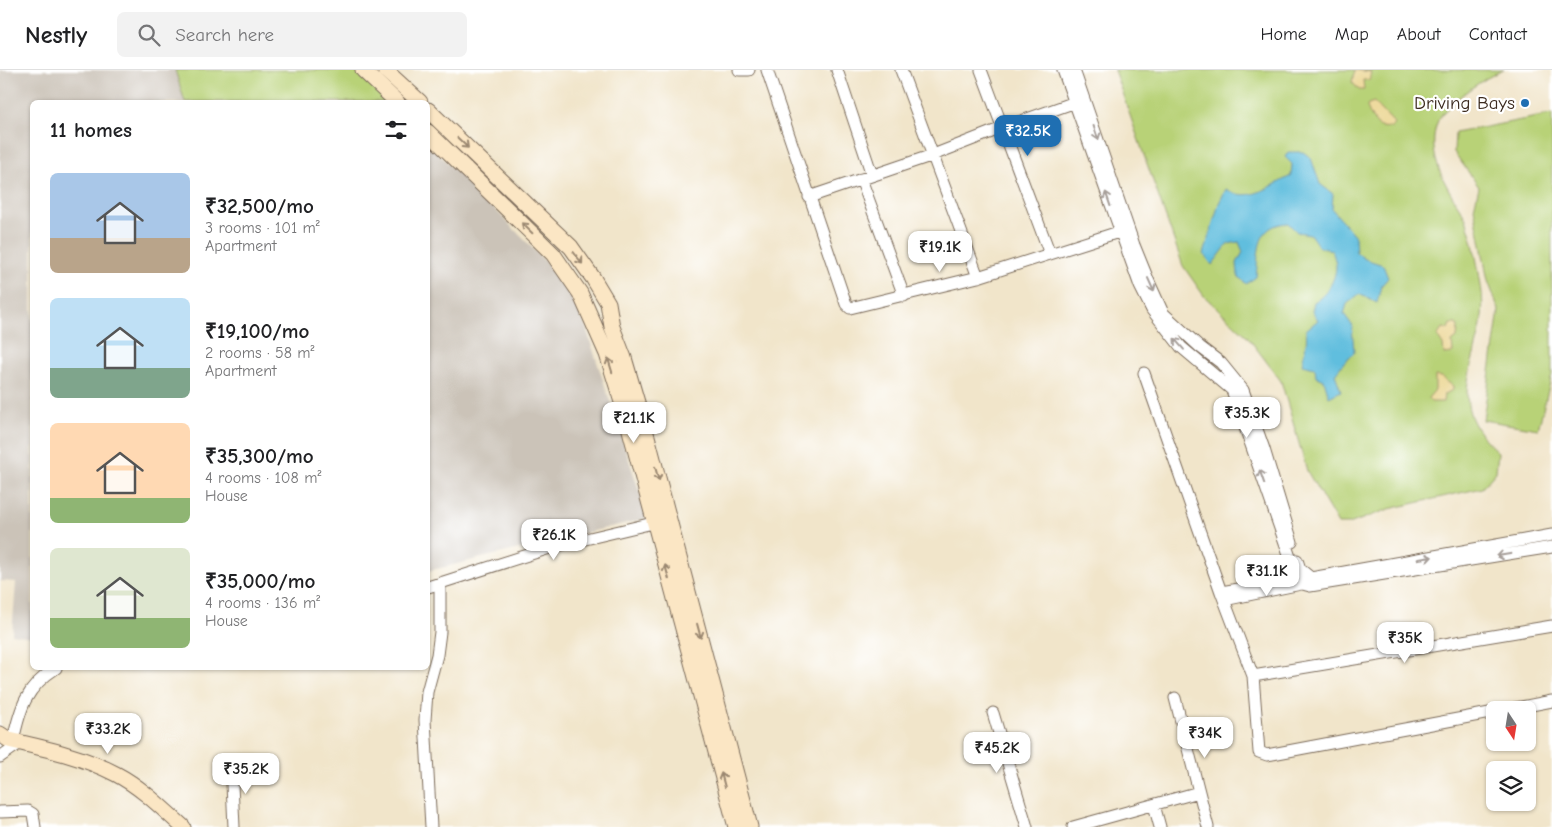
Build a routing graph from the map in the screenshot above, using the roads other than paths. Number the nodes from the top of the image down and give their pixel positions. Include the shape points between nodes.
1 (363, 70) edge
2 (385, 70) edge
3 (739, 70) edge
4 (749, 70) edge
5 (767, 70) edge
6 (837, 70) edge
7 (901, 70) edge
8 (981, 70) edge
9 (1063, 70) edge
10 (1074, 70) edge
11 (395, 100) edge
12 (418, 100) edge
13 (1079, 101) junction
14 (430, 112) edge
15 (1002, 128) junction
16 (430, 134) edge
17 (932, 156) junction
18 (867, 177) junction
19 (809, 197) junction
20 (1124, 231) junction
21 (1050, 254) junction
22 (978, 277) junction
23 (904, 296) junction
24 (1144, 374) dead end
25 (667, 512) junction
26 (653, 523) junction
27 (1552, 535) edge
28 (1552, 547) edge
29 (1304, 579) junction
30 (440, 583) junction
31 (430, 587) edge
32 (1222, 596) junction
33 (1552, 626) edge
34 (54, 670) edge
35 (1253, 676) junction
36 (1175, 698) dead end
37 (1552, 701) edge
38 (1536, 704) edge
39 (993, 713) dead end
40 (1486, 714) edge
41 (11, 739) edge
42 (0, 757) edge
43 (231, 763) dead end
44 (1199, 792) junction
45 (1154, 805) junction
46 (0, 812) edge
47 (1110, 823) edge
48 (35, 827) edge
49 (183, 827) edge
50 (234, 827) edge
51 (431, 827) edge
52 (736, 827) edge
53 (750, 827) edge
54 (1027, 827) edge
55 (1073, 827) edge
56 (1160, 827) edge
57 (1208, 827) edge

1 - 11 street
2 - 12 street
3 - 4 street
5 - 19 street
6 - 18 street
7 - 17 street
8 - 15 street
9 - 13 street
10 - 13 street
13 - 15 street
13 - 20 street
14 -> 25 street via 570,247 608,303 612,327 643,422
15 - 17 street
15 - 21 street
26 -> 16 street via 607,354 580,294 554,254
17 - 18 street
17 - 22 street
18 - 19 street
18 - 23 street
19 - 23 street via 846,304 850,308
20 - 21 street
20 - 29 street via 1164,313 1200,347 1222,362 1243,390
21 - 22 street
22 - 23 street
24 - 32 street
25 - 26 street
25 -> 53 street
26 - 30 street via 556,546
52 -> 26 street
29 -> 27 street
28 -> 29 street via 1310,586
29 - 32 street
30 - 31 street
30 - 51 street via 440,632 425,713
32 - 35 street
33 - 35 street
34 - 41 street via 26,696
35 - 40 street via 1258,752 1263,754
36 - 44 street
37 - 38 street
39 - 54 street
41 - 42 street
41 - 49 street via 113,772 154,801
43 - 50 street
44 - 45 street
44 - 57 street
45 - 47 street
45 - 56 street
46 - 48 street via 28,811 33,814
47 - 55 street

